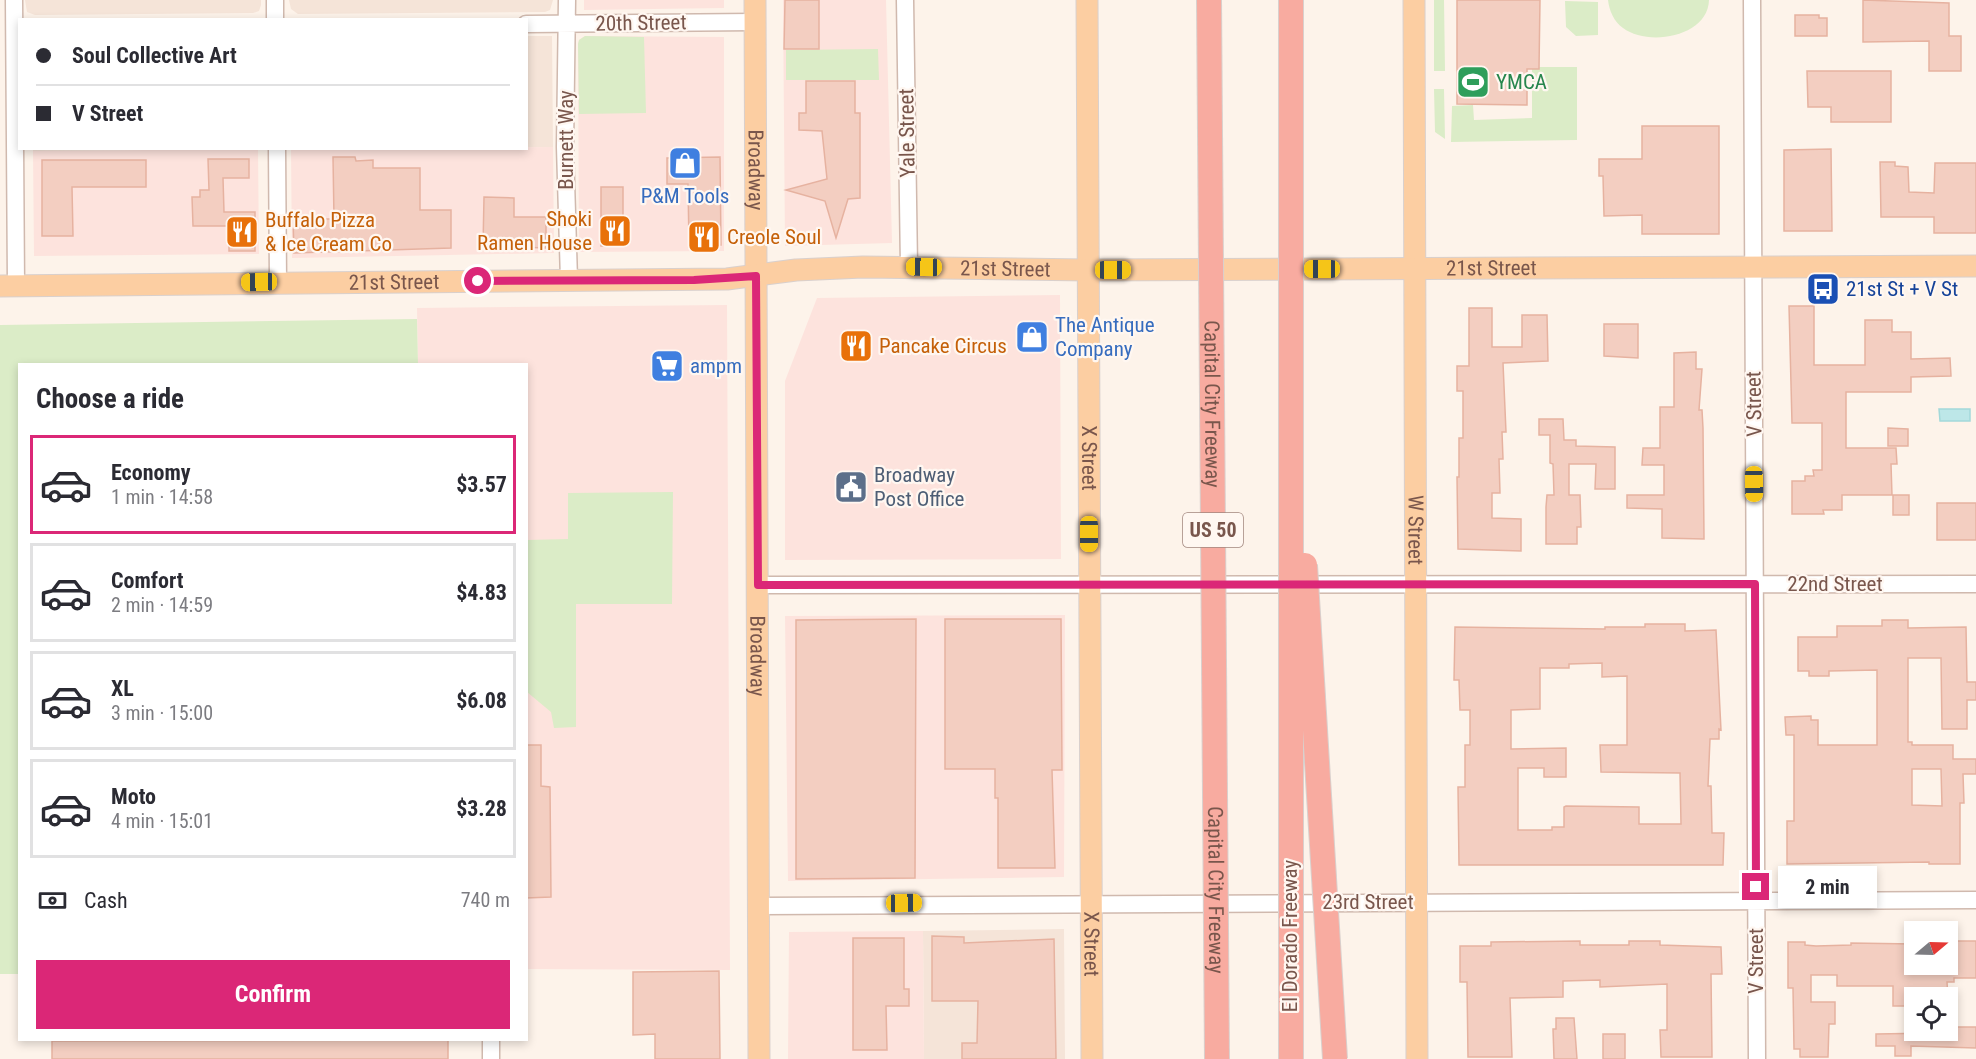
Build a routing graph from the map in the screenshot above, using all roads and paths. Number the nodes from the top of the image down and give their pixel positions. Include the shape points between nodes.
1 (14, 0) edge
2 (275, 0) edge
3 (567, 0) edge
4 (755, 0) edge
5 (905, 0) edge
6 (1087, 0) edge
7 (1209, 0) edge
8 (1291, 0) edge
9 (1413, 0) edge
10 (1752, 0) edge
11 (275, 18) edge
12 (755, 22) junction
13 (528, 24) edge
14 (567, 24) junction
15 (17, 29) edge
16 (277, 150) edge
17 (1976, 266) edge
18 (909, 267) junction
19 (1752, 267) junction
20 (1416, 269) junction
21 (1088, 270) junction
22 (756, 276) junction
23 (569, 280) junction
24 (278, 282) junction
25 (8, 286) edge
26 (1289, 311) junction
27 (1089, 584) junction
28 (1755, 584) junction
29 (1976, 584) edge
30 (758, 585) junction
31 (1416, 586) junction
32 (1290, 814) junction
33 (1756, 900) junction
34 (1976, 900) edge
35 (1416, 902) junction
36 (1090, 904) junction
37 (759, 906) junction
38 (491, 1041) edge
39 (491, 1059) edge
40 (759, 1059) edge
41 (1092, 1059) edge
42 (1217, 1059) edge
43 (1290, 1059) edge
44 (1301, 1059) edge
45 (1335, 1059) edge
46 (1417, 1059) edge
47 (1757, 1059) edge

1 - 15 street
2 - 11 street
3 - 14 street, Burnett Way
4 - 12 main road, Broadway
5 - 18 street, Yale Street
6 - 21 main road, X Street
7 - 42 highway, Capital City Freeway / US 50, bridge
8 - 26 highway, bridge
9 - 20 main road, W Street
10 - 19 street, V Street
12 - 14 street, 20th Street
12 - 22 main road, Broadway
13 - 14 street, 20th Street
14 - 23 street, Burnett Way
15 - 25 street
16 - 24 street
17 - 19 main road, 21st Street
18 - 21 main road, 21st Street
18 - 22 main road, 21st Street via 796,270
19 - 20 main road, 21st Street
19 - 28 street, V Street
20 - 21 main road, 21st Street
20 - 31 main road, W Street
21 - 27 main road, X Street
22 - 23 main road, 21st Street via 716,280
22 - 30 main road, Broadway
23 - 24 main road, 21st Street
24 - 25 main road, 21st Street
26 - 32 highway, bridge
26 - 45 highway, bridge
27 - 30 street, 22nd Street
27 - 31 street, 22nd Street
27 - 36 main road, X Street
28 - 29 street, 22nd Street
28 - 31 street, 22nd Street
28 - 33 street, V Street
30 - 37 main road, Broadway
31 - 35 main road, W Street
32 - 43 highway, El Dorado Freeway, bridge
32 - 44 highway, bridge
33 - 34 street, 23rd Street
33 - 35 street, 23rd Street
33 - 47 street, V Street
35 - 36 street, 23rd Street
35 - 46 main road, W Street
36 - 37 street, 23rd Street
36 - 41 main road, X Street
37 - 40 main road, Broadway
38 - 39 street

